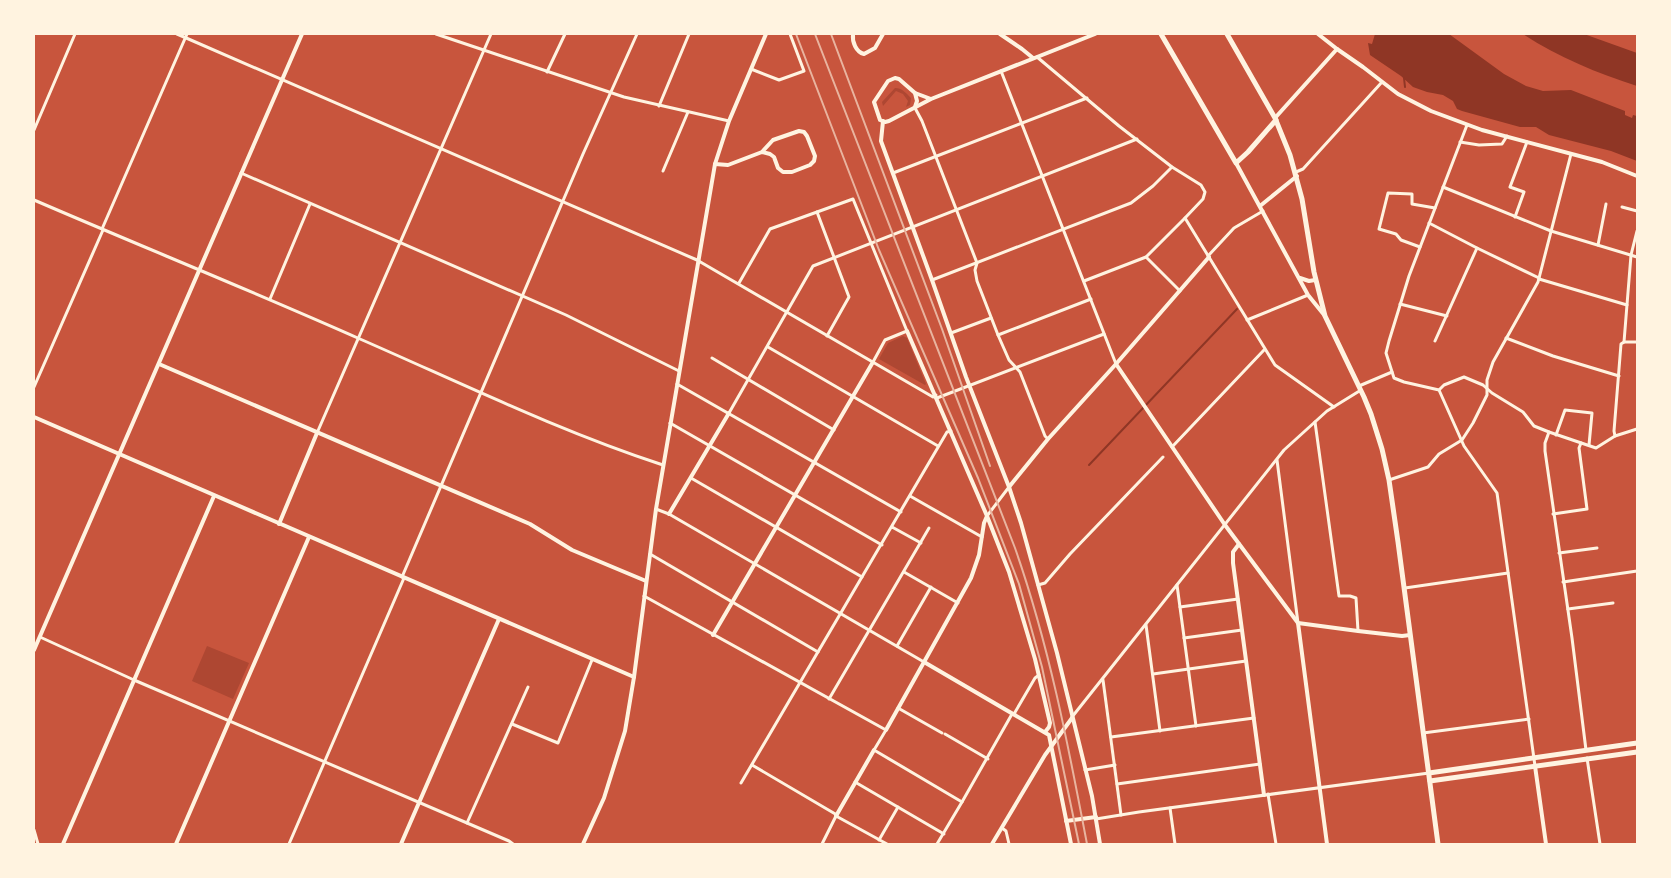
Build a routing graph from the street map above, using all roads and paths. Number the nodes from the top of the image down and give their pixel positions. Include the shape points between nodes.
1 (75, 34) edge
2 (177, 34) edge
3 (302, 34) edge
4 (436, 34) edge
5 (491, 34) edge
6 (565, 34) edge
7 (637, 34) edge
8 (689, 34) edge
9 (766, 34) edge
10 (790, 34) edge
11 (852, 34) edge
12 (883, 34) edge
13 (1000, 34) edge
14 (1095, 34) edge
15 (1161, 34) edge
16 (1228, 34) edge
17 (1318, 34) edge
18 (186, 36) edge
19 (484, 49) junction
20 (1337, 49) junction
21 (1035, 58) junction
22 (750, 69) junction
23 (1001, 71) junction
24 (547, 72) junction
25 (283, 79) junction
26 (1382, 82) junction
27 (610, 93) junction
28 (915, 93) junction
29 (1087, 98) junction
30 (931, 99) junction
31 (659, 106) junction
32 (915, 108) junction
33 (688, 112) junction
34 (1276, 119) junction
35 (729, 121) junction
36 (882, 121) junction
37 (1022, 123) junction
38 (1467, 125) junction
39 (34, 130) edge
40 (1507, 136) junction
41 (1137, 139) junction
42 (1460, 142) junction
43 (1527, 142) junction
44 (442, 149) junction
45 (762, 152) junction
46 (1571, 154) junction
47 (936, 156) junction
48 (1236, 163) junction
49 (715, 164) junction
50 (1172, 167) junction
51 (663, 171) dead end
52 (893, 173) junction
53 (241, 174) junction
54 (1297, 174) junction
55 (1043, 176) junction
56 (1637, 176) edge
57 (1443, 188) junction
58 (34, 200) edge
59 (563, 201) junction
60 (310, 204) junction
61 (1606, 204) dead end
62 (1622, 207) dead end
63 (1261, 208) junction
64 (1435, 208) junction
65 (956, 210) junction
66 (1637, 211) edge
67 (817, 212) junction
68 (1515, 217) junction
69 (1185, 218) junction
70 (1429, 223) junction
71 (913, 227) junction
72 (1063, 229) junction
73 (102, 230) junction
74 (1551, 231) junction
75 (1637, 231) edge
76 (400, 244) junction
77 (871, 244) junction
78 (1598, 245) junction
79 (1420, 247) junction
80 (1477, 248) junction
81 (1631, 255) junction
82 (1209, 256) junction
83 (1146, 257) junction
84 (1637, 257) edge
85 (834, 258) junction
86 (698, 260) junction
87 (977, 263) junction
88 (198, 271) junction
89 (1300, 278) junction
90 (1539, 279) junction
91 (932, 280) junction
92 (1315, 280) junction
93 (1084, 282) junction
94 (739, 284) junction
95 (1180, 291) junction
96 (1308, 295) junction
97 (523, 296) junction
98 (1091, 299) junction
99 (270, 300) junction
100 (1400, 304) junction
101 (1626, 305) junction
102 (787, 312) junction
103 (1324, 316) junction
104 (1447, 316) junction
105 (991, 318) junction
106 (1247, 320) junction
107 (907, 331) junction
108 (951, 333) junction
109 (1104, 334) junction
110 (998, 335) junction
111 (827, 336) junction
112 (359, 338) junction
113 (1506, 338) junction
114 (1435, 340) dead end
115 (1624, 342) junction
116 (1637, 342) edge
117 (768, 347) junction
118 (1264, 350) junction
119 (712, 358) dead end
120 (873, 362) junction
121 (159, 364) junction
122 (1116, 364) junction
123 (1016, 368) junction
124 (679, 371) junction
125 (1392, 372) junction
126 (1619, 376) junction
127 (748, 380) junction
128 (677, 384) junction
129 (970, 386) junction
130 (34, 387) edge
131 (1360, 388) junction
132 (1487, 388) junction
133 (1439, 390) junction
134 (481, 392) junction
135 (854, 396) junction
136 (936, 396) junction
137 (1334, 407) junction
138 (729, 413) junction
139 (34, 417) edge
140 (1315, 422) junction
141 (670, 424) junction
142 (1637, 429) edge
143 (834, 430) junction
144 (951, 431) junction
145 (1549, 432) junction
146 (317, 433) junction
147 (1556, 434) junction
148 (1614, 436) junction
149 (1048, 438) junction
150 (1462, 440) junction
151 (1581, 443) junction
152 (710, 446) junction
153 (938, 446) junction
154 (1589, 446) junction
155 (1172, 447) junction
156 (119, 454) junction
157 (1163, 457) dead end
158 (1276, 459) junction
159 (815, 462) junction
160 (664, 465) junction
161 (690, 478) junction
162 (1389, 480) junction
163 (440, 486) junction
164 (1009, 487) junction
165 (796, 495) junction
166 (214, 496) junction
167 (910, 496) junction
168 (656, 509) junction
169 (901, 512) junction
170 (669, 514) junction
171 (1554, 514) junction
172 (987, 516) junction
173 (279, 524) junction
174 (1224, 525) junction
175 (892, 527) junction
176 (776, 528) junction
177 (929, 528) dead end
178 (309, 537) junction
179 (982, 537) junction
180 (920, 543) junction
181 (1239, 544) junction
182 (882, 545) junction
183 (1597, 548) dead end
184 (1559, 553) junction
185 (650, 554) junction
186 (755, 564) junction
187 (1637, 571) edge
188 (904, 572) junction
189 (1508, 573) junction
190 (862, 577) junction
191 (403, 578) junction
192 (646, 581) junction
193 (1563, 582) junction
194 (1038, 585) junction
195 (1177, 585) junction
196 (930, 587) junction
197 (1404, 588) junction
198 (644, 596) junction
199 (1238, 599) junction
200 (733, 602) junction
201 (958, 603) junction
202 (1613, 603) dead end
203 (1180, 607) junction
204 (1568, 609) junction
205 (841, 614) junction
206 (499, 619) junction
207 (1298, 623) junction
208 (1146, 624) junction
209 (870, 630) junction
210 (1242, 630) junction
211 (1358, 631) junction
212 (713, 635) junction
213 (1410, 635) junction
214 (40, 637) junction
215 (1184, 638) junction
216 (897, 646) junction
217 (34, 650) edge
218 (818, 652) junction
219 (592, 660) junction
220 (1246, 661) junction
221 (924, 662) junction
222 (1188, 669) junction
223 (1153, 674) junction
224 (1039, 676) junction
225 (634, 678) junction
226 (134, 680) junction
227 (1103, 680) junction
228 (800, 684) junction
229 (528, 687) dead end
230 (829, 699) junction
231 (898, 708) junction
232 (1014, 714) junction
233 (1072, 718) junction
234 (1254, 718) junction
235 (1529, 719) junction
236 (230, 721) junction
237 (512, 724) junction
238 (1196, 726) junction
239 (886, 730) junction
240 (1160, 731) junction
241 (1045, 732) junction
242 (1423, 733) junction
243 (1111, 737) junction
244 (1637, 743) edge
245 (1051, 746) junction
246 (874, 750) junction
247 (1586, 750) junction
248 (1637, 752) edge
249 (1534, 757) junction
250 (1587, 758) junction
251 (988, 759) junction
252 (324, 761) junction
253 (1260, 764) junction
254 (752, 765) junction
255 (1115, 766) junction
256 (1535, 766) junction
257 (1085, 770) junction
258 (1429, 773) junction
259 (1430, 781) junction
260 (855, 782) junction
261 (741, 783) dead end
262 (1117, 784) junction
263 (1320, 788) junction
264 (1266, 794) junction
265 (962, 802) junction
266 (419, 803) junction
267 (898, 807) junction
268 (1170, 808) junction
269 (1121, 815) junction
270 (837, 816) junction
271 (1096, 818) junction
272 (1066, 821) junction
273 (467, 823) junction
274 (1002, 828) junction
275 (34, 830) edge
276 (944, 834) junction
277 (879, 840) junction
278 (38, 844) edge
279 (63, 844) edge
280 (176, 844) edge
281 (288, 844) edge
282 (401, 844) edge
283 (513, 844) edge
284 (583, 844) edge
285 (822, 844) edge
286 (887, 844) edge
287 (937, 844) edge
288 (992, 844) edge
289 (1009, 844) edge
290 (1071, 844) edge
291 (1100, 844) edge
292 (1175, 844) edge
293 (1276, 844) edge
294 (1328, 844) edge
295 (1438, 844) edge
296 (1546, 844) edge
297 (1600, 844) edge

1 - 39 street
2 - 18 street
3 - 25 street
4 - 19 street
5 - 19 street
6 - 24 street
7 - 27 street
8 - 31 street
9 - 22 street
10 - 22 street via 804,71 779,80
11 - 12 street via 858,50 864,54 875,48
13 - 21 street
14 - 21 street
15 - 48 main road
16 - 34 main road
17 - 20 street
18 - 25 street
18 - 73 street
19 - 24 street
19 - 44 street
20 - 26 street
20 - 34 street
21 - 23 street
21 - 29 street
22 - 35 street
23 - 30 street
23 - 37 street
24 - 27 street
25 - 44 street
25 - 53 street
26 - 38 street via 1411,102
26 - 54 street
27 - 31 street
27 - 59 street
28 - 30 street
28 - 32 street
28 - 36 street via 899,79 888,81 874,102
29 - 37 street
29 - 41 street
30 - 32 street
31 - 33 street
32 - 36 street via 889,121
32 - 47 street
33 - 35 street
33 - 51 street
34 - 48 main road
34 - 54 main road
35 - 49 street
36 - 52 street via 880,138
37 - 47 street
37 - 55 street
38 - 40 street
38 - 42 street
40 - 42 street via 1502,144
40 - 43 street
41 - 50 street
41 - 55 street
42 - 57 street
43 - 46 street
43 - 68 street via 1510,187 1524,192
44 - 59 street
44 - 76 street
45 - 45 street via 773,140 799,131 807,136 815,156 810,165 783,172 774,157
45 - 49 street via 728,165
46 - 56 street
46 - 74 street
47 - 52 street
47 - 65 street
48 - 63 street
49 - 86 street
50 - 69 street via 1201,185 1205,192 1203,199
50 - 72 street via 1131,203
52 - 71 street
53 - 60 street
53 - 88 street
54 - 63 street
54 - 92 main road
55 - 65 street
55 - 72 street
57 - 64 street
57 - 68 street
58 - 73 street
59 - 86 street
59 - 97 street
60 - 76 street
60 - 99 street
61 - 78 street
62 - 66 street
63 - 82 street via 1234,228
63 - 89 street
64 - 70 street
64 - 79 street via 1412,204 1412,194 1388,194 1379,228
65 - 71 street
65 - 87 street
67 - 77 street via 853,199
67 - 85 street
67 - 94 street via 770,229
68 - 74 street
69 - 82 street
69 - 83 street
70 - 79 street
70 - 80 street
71 - 77 street
71 - 91 street
72 - 87 street
72 - 93 street
73 - 88 street
73 - 130 street
74 - 78 street
74 - 90 street
75 - 81 street
76 - 97 street
76 - 112 street
77 - 85 street
77 - 107 street
78 - 81 street
79 - 100 street
80 - 90 street
80 - 104 street
81 - 84 street
81 - 101 street
82 - 95 street
82 - 106 street
83 - 93 street
83 - 95 street
85 - 102 street via 813,266
85 - 111 street via 849,296
86 - 94 street
86 - 124 street
87 - 91 street
87 - 105 street via 977,281
88 - 99 street
88 - 121 street
89 - 92 street
89 - 96 street
90 - 101 street
90 - 113 street
91 - 108 street
92 - 103 main road
93 - 98 street
94 - 102 street
95 - 122 street
96 - 103 street
96 - 106 street
97 - 124 street
97 - 134 street
98 - 109 street
98 - 110 street
99 - 112 street
100 - 104 street
100 - 125 street via 1386,353
101 - 115 street
102 - 111 street
102 - 117 street
103 - 131 main road
104 - 114 street
105 - 108 street
105 - 110 street
106 - 118 street
107 - 120 street via 885,340
107 - 136 street
108 - 129 street
109 - 122 street
109 - 123 street
110 - 123 street
111 - 120 street
112 - 134 street
112 - 146 street
113 - 126 street
113 - 132 street via 1493,362
115 - 116 street
115 - 126 street via 1621,344
117 - 127 street
117 - 135 street
118 - 137 street via 1275,365
118 - 155 street
119 - 127 street
120 - 135 street
120 - 136 street
121 - 146 street
121 - 156 street
122 - 149 street
122 - 155 street
123 - 129 street
123 - 149 street
124 - 128 street
125 - 131 street
125 - 133 street via 1394,378 1404,382
126 - 148 street
127 - 138 street
127 - 143 street
128 - 138 street
128 - 141 street
129 - 136 street
129 - 164 street
131 - 137 street
131 - 162 main road via 1377,430
132 - 133 street via 1464,377
132 - 145 street via 1522,412 1534,426
132 - 150 street via 1487,395
133 - 150 street
134 - 160 street via 618,450
134 - 163 street
135 - 143 street
135 - 153 street
136 - 144 street
137 - 140 street
138 - 152 street
138 - 159 street
139 - 156 street
140 - 158 street
140 - 211 street via 1339,596 1356,598
141 - 152 street
141 - 160 street
142 - 148 street
143 - 159 street
144 - 153 street
144 - 172 street
145 - 147 street
145 - 171 street via 1545,451
146 - 163 street
146 - 173 street
147 - 151 street
147 - 154 street via 1565,410 1592,412
148 - 154 street via 1596,448
149 - 164 street
150 - 162 street via 1439,454 1428,467
150 - 189 street via 1497,493
151 - 154 street
151 - 171 street via 1587,509
152 - 161 street
152 - 165 street
153 - 167 street
155 - 174 street
156 - 166 street
156 - 214 street
157 - 194 street via 1045,583
158 - 174 street
158 - 207 street
159 - 165 street
159 - 169 street
160 - 168 street
161 - 170 street
161 - 176 street
162 - 197 main road
163 - 191 street
163 - 192 street via 530,524 572,550
164 - 172 street
164 - 194 street
165 - 176 street
165 - 182 street
166 - 173 street
166 - 226 street
167 - 169 street
167 - 179 street
168 - 170 street
168 - 185 street
169 - 175 street
170 - 186 street
171 - 184 street
172 - 179 street
172 - 224 street via 1009,572
173 - 178 street
174 - 181 street
174 - 195 street
175 - 180 street
175 - 182 street
176 - 186 street
176 - 190 street
177 - 180 street
178 - 191 street
178 - 236 street
179 - 201 street via 971,578
180 - 188 street
181 - 199 street via 1233,552
181 - 207 street
182 - 190 street
183 - 184 street
184 - 193 street
185 - 192 street
185 - 200 street
186 - 200 street
186 - 205 street
187 - 193 street
188 - 196 street
188 - 209 street
189 - 197 street
189 - 235 street
190 - 205 street
191 - 206 street
191 - 252 street
192 - 198 street
193 - 204 street
194 - 233 street
195 - 203 street
195 - 208 street
196 - 201 street
196 - 216 street
197 - 213 main road
198 - 212 street
198 - 225 street
199 - 203 street
199 - 210 street
200 - 212 street
200 - 218 street
201 - 221 street
202 - 204 street
203 - 215 street
204 - 247 street
205 - 209 street
205 - 218 street
206 - 219 street
206 - 266 street
207 - 211 street
207 - 263 street
208 - 223 street
208 - 227 street
209 - 216 street
209 - 230 street
210 - 215 street
210 - 220 street
211 - 213 street
212 - 228 street
213 - 242 main road
214 - 217 street
214 - 226 street
215 - 222 street
216 - 221 street
218 - 228 street
219 - 225 street
219 - 237 street via 558,743
220 - 222 street
220 - 234 street
221 - 231 street
221 - 232 street
222 - 223 street
222 - 238 street
223 - 240 street
224 - 232 street
224 - 241 street via 1050,723
225 - 284 street via 620,750 604,798
226 - 236 street
226 - 279 street
227 - 233 street
227 - 243 street
228 - 230 street
228 - 254 street
229 - 237 street
230 - 239 street
231 - 239 street
231 - 251 street
232 - 241 street
232 - 251 street
233 - 245 street
233 - 257 street
234 - 238 street
234 - 253 street
235 - 242 street
235 - 249 street
236 - 252 street
236 - 280 street
237 - 273 street
238 - 240 street
239 - 246 street
240 - 243 street
241 - 245 street via 1049,734
242 - 258 main road
243 - 255 street
244 - 247 main road
245 - 272 street
245 - 274 street
246 - 260 street
246 - 265 street
247 - 249 main road
248 - 250 main road
249 - 256 street
249 - 258 main road
250 - 256 main road
250 - 297 street
251 - 265 street
252 - 266 street
252 - 281 street
253 - 262 street
253 - 264 street
254 - 261 street
254 - 270 street
255 - 257 street
255 - 262 street
256 - 259 main road
256 - 296 street
257 - 271 street
258 - 259 main road
258 - 263 street
259 - 295 main road
260 - 267 street
260 - 270 street
262 - 269 street
263 - 264 street
263 - 294 street
264 - 268 street
264 - 293 street
265 - 276 street
266 - 273 street
266 - 282 street
267 - 276 street
267 - 277 street
268 - 269 street
268 - 292 street
269 - 271 street
270 - 277 street
270 - 285 street
271 - 272 street
271 - 291 street
272 - 290 street
273 - 283 street
274 - 288 street
274 - 289 street
275 - 278 street
276 - 287 street
277 - 286 street

